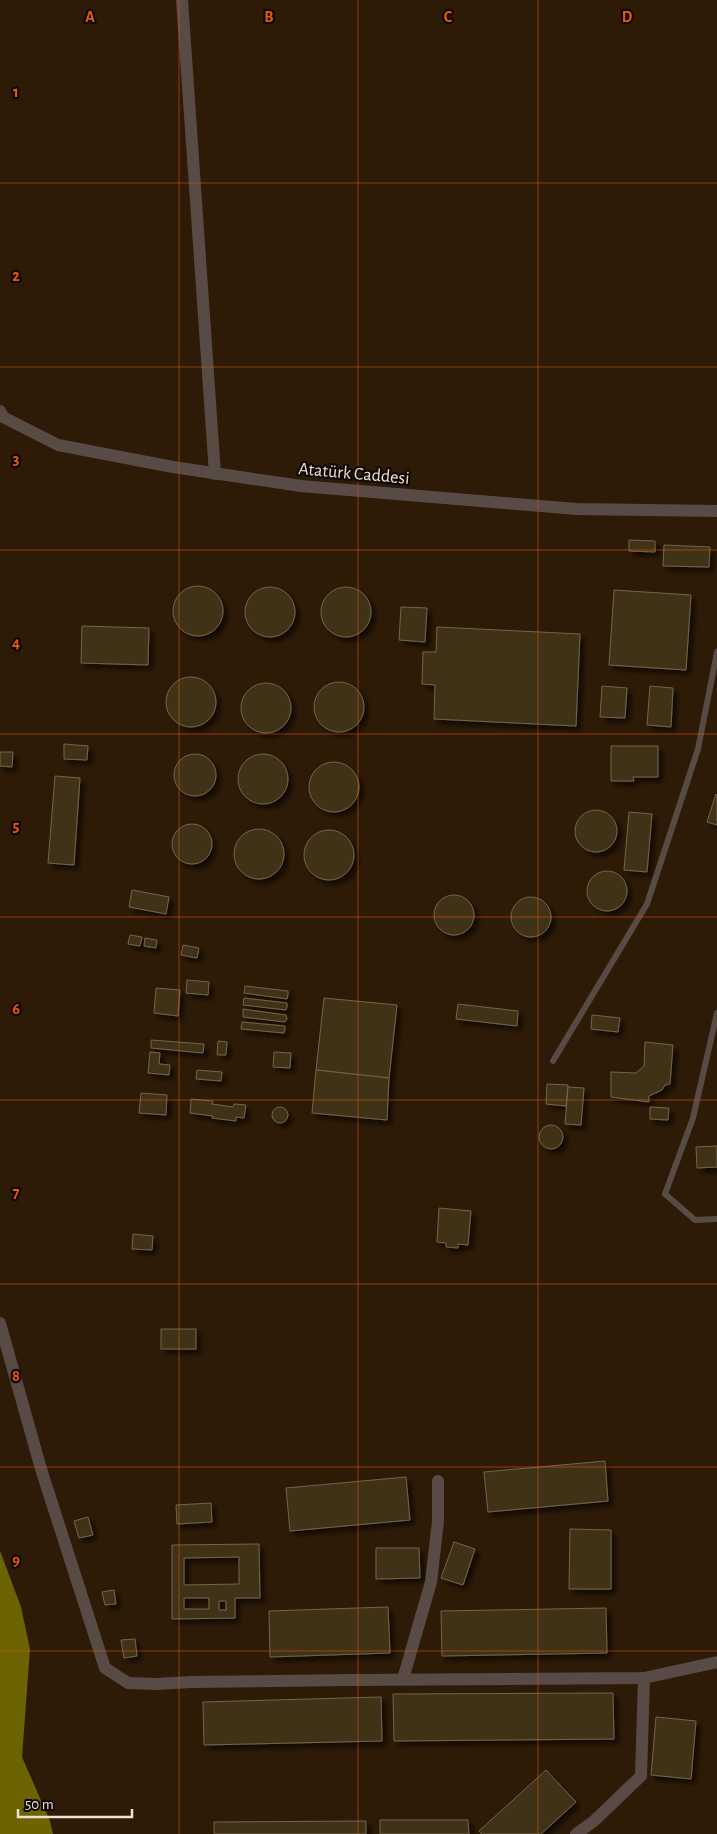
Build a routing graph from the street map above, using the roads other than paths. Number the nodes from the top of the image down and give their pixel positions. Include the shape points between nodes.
1 (182, 0) edge
2 (0, 412) edge
3 (215, 474) junction
4 (717, 511) edge
5 (717, 652) edge
6 (717, 1013) edge
7 (552, 1061) dead end
8 (717, 1219) edge
9 (0, 1323) edge
10 (438, 1481) dead end
11 (717, 1662) edge
12 (644, 1678) junction
13 (403, 1679) junction
14 (576, 1834) edge

1 - 3 street
2 - 3 street, Atatürk Caddesi via 3,417 58,445
3 - 4 street, Atatürk Caddesi via 301,486 577,509
5 - 7 lane via 698,749 647,904
6 - 8 lane via 693,1118 666,1194 694,1220
9 - 13 street via 41,1469 105,1668 128,1683 155,1684
10 - 13 street via 438,1521 431,1582
11 - 12 street
12 - 13 street
12 - 14 street via 640,1776

